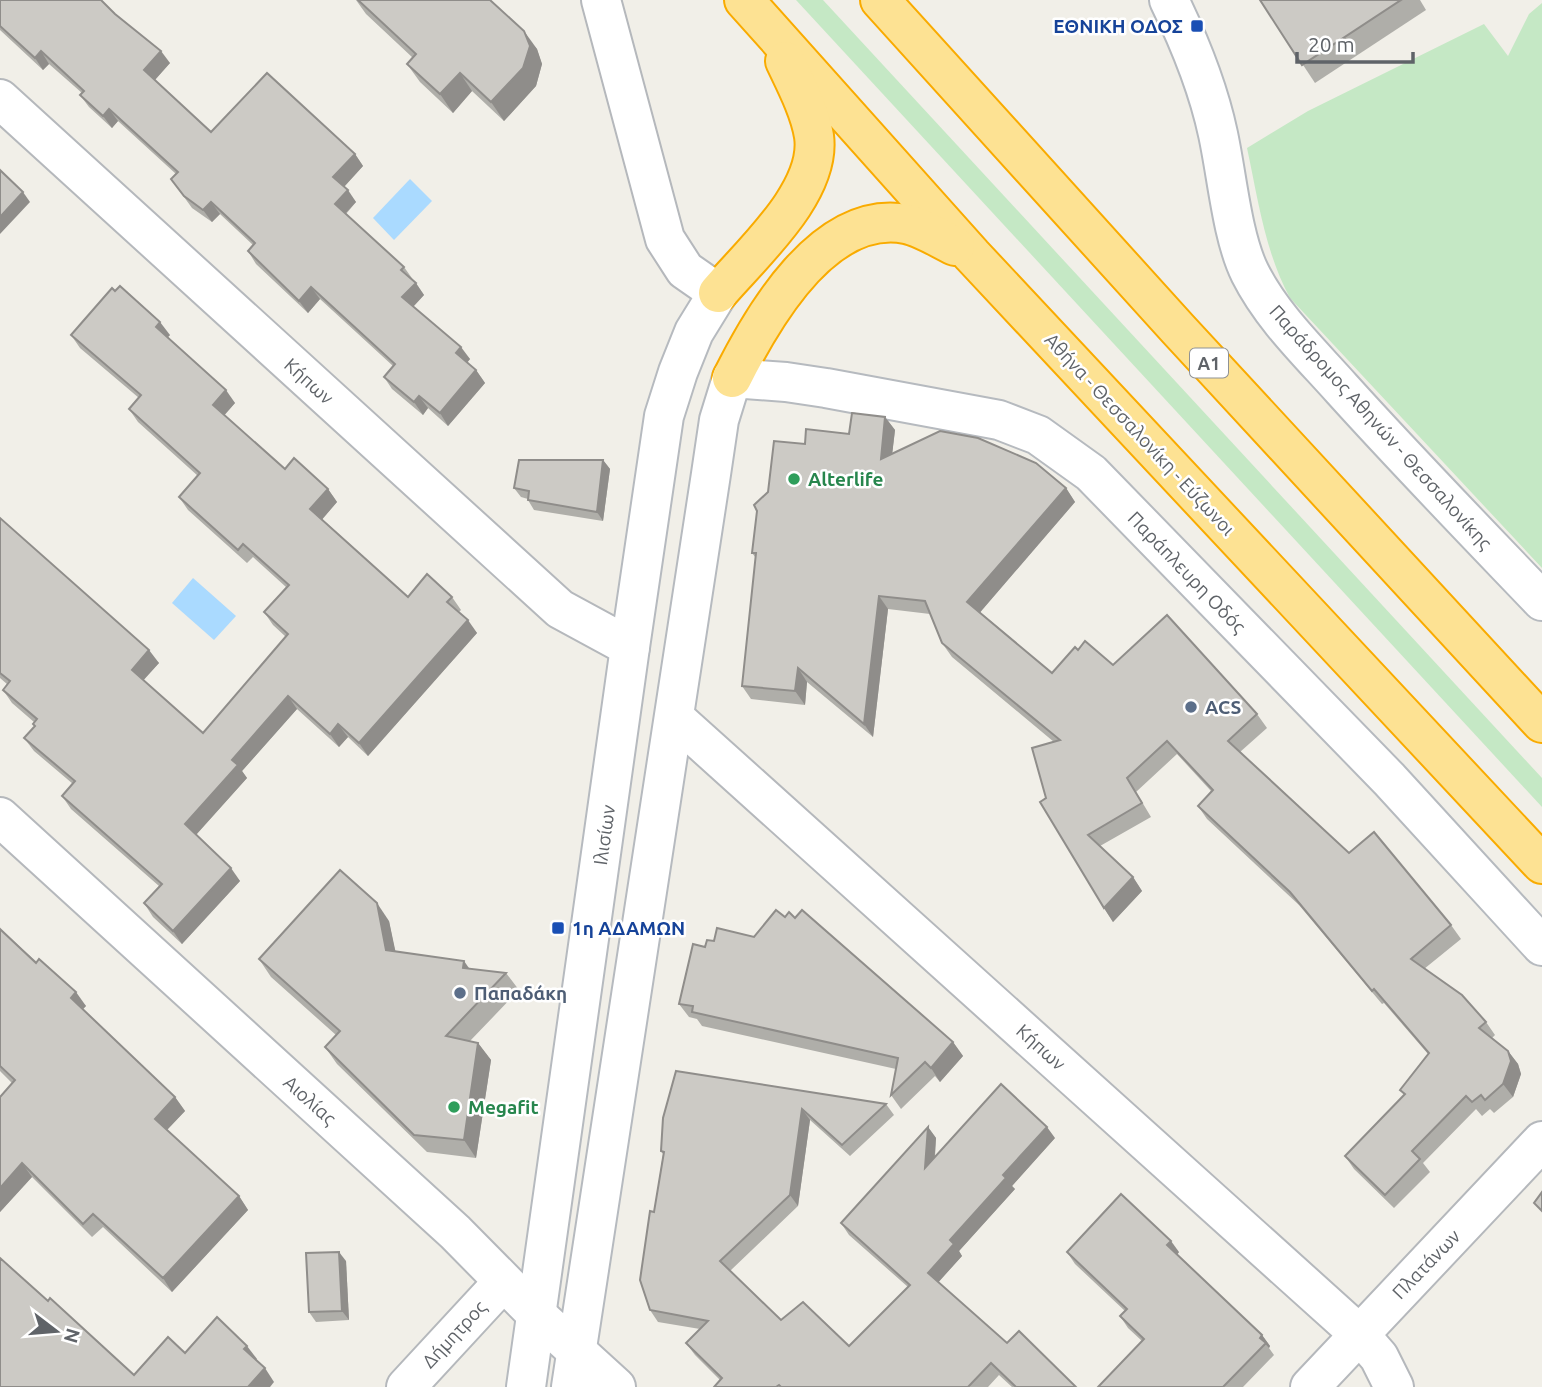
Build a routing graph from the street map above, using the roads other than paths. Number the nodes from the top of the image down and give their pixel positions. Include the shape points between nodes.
1 (601, 0) edge
2 (880, 0) edge
3 (1169, 0) edge
4 (757, 14) edge
5 (0, 99) edge
6 (972, 255) junction
7 (718, 293) junction
8 (732, 378) junction
9 (1542, 601) edge
10 (630, 648) junction
11 (675, 718) junction
12 (1542, 723) edge
13 (0, 817) edge
14 (1542, 864) edge
15 (1542, 946) edge
16 (1542, 1141) edge
17 (503, 1282) junction
18 (537, 1315) junction
19 (1359, 1334) junction
20 (574, 1370) edge
21 (406, 1387) edge
22 (526, 1387) edge
23 (615, 1387) edge
24 (1310, 1387) edge
25 (1394, 1387) edge

1 - 7 main road via 665,239 685,270
2 - 12 highway, Α1
3 - 9 main road, Παράδρομος Αθηνών - Θεσσαλονίκης via 1209,97 1240,244 1262,295 1399,452
4 - 6 highway, Αθήνα - Θεσσαλονίκη - Εύζωνοι
4 - 7 highway via 809,115 814,139 812,164 787,213
5 - 10 main road, Κήπων via 560,609
6 - 8 highway via 906,224 878,224 852,231 827,246 775,303
6 - 14 highway, Αθήνα - Θεσσαλονίκη - Εύζωνοι
7 - 10 main road, Ιλισίων via 694,332 664,416
8 - 11 main road via 719,420
8 - 15 main road, Παράπλευρη Οδός via 786,382 920,405 999,420 1038,435 1091,473 1389,779
10 - 18 main road, Ιλισίων
11 - 19 main road, Κήπων
11 - 20 main road
13 - 17 main road, Αιολίας via 455,1232
16 - 19 main road, Πλατάνων
17 - 18 main road, Αιολίας
17 - 21 main road, Δήμητρος
18 - 20 main road, Αιολίας
18 - 22 main road, Ιλισίων
19 - 24 main road, Πλατάνων
19 - 25 main road, Κήπων via 1379,1357
20 - 23 main road, Αιολίας

